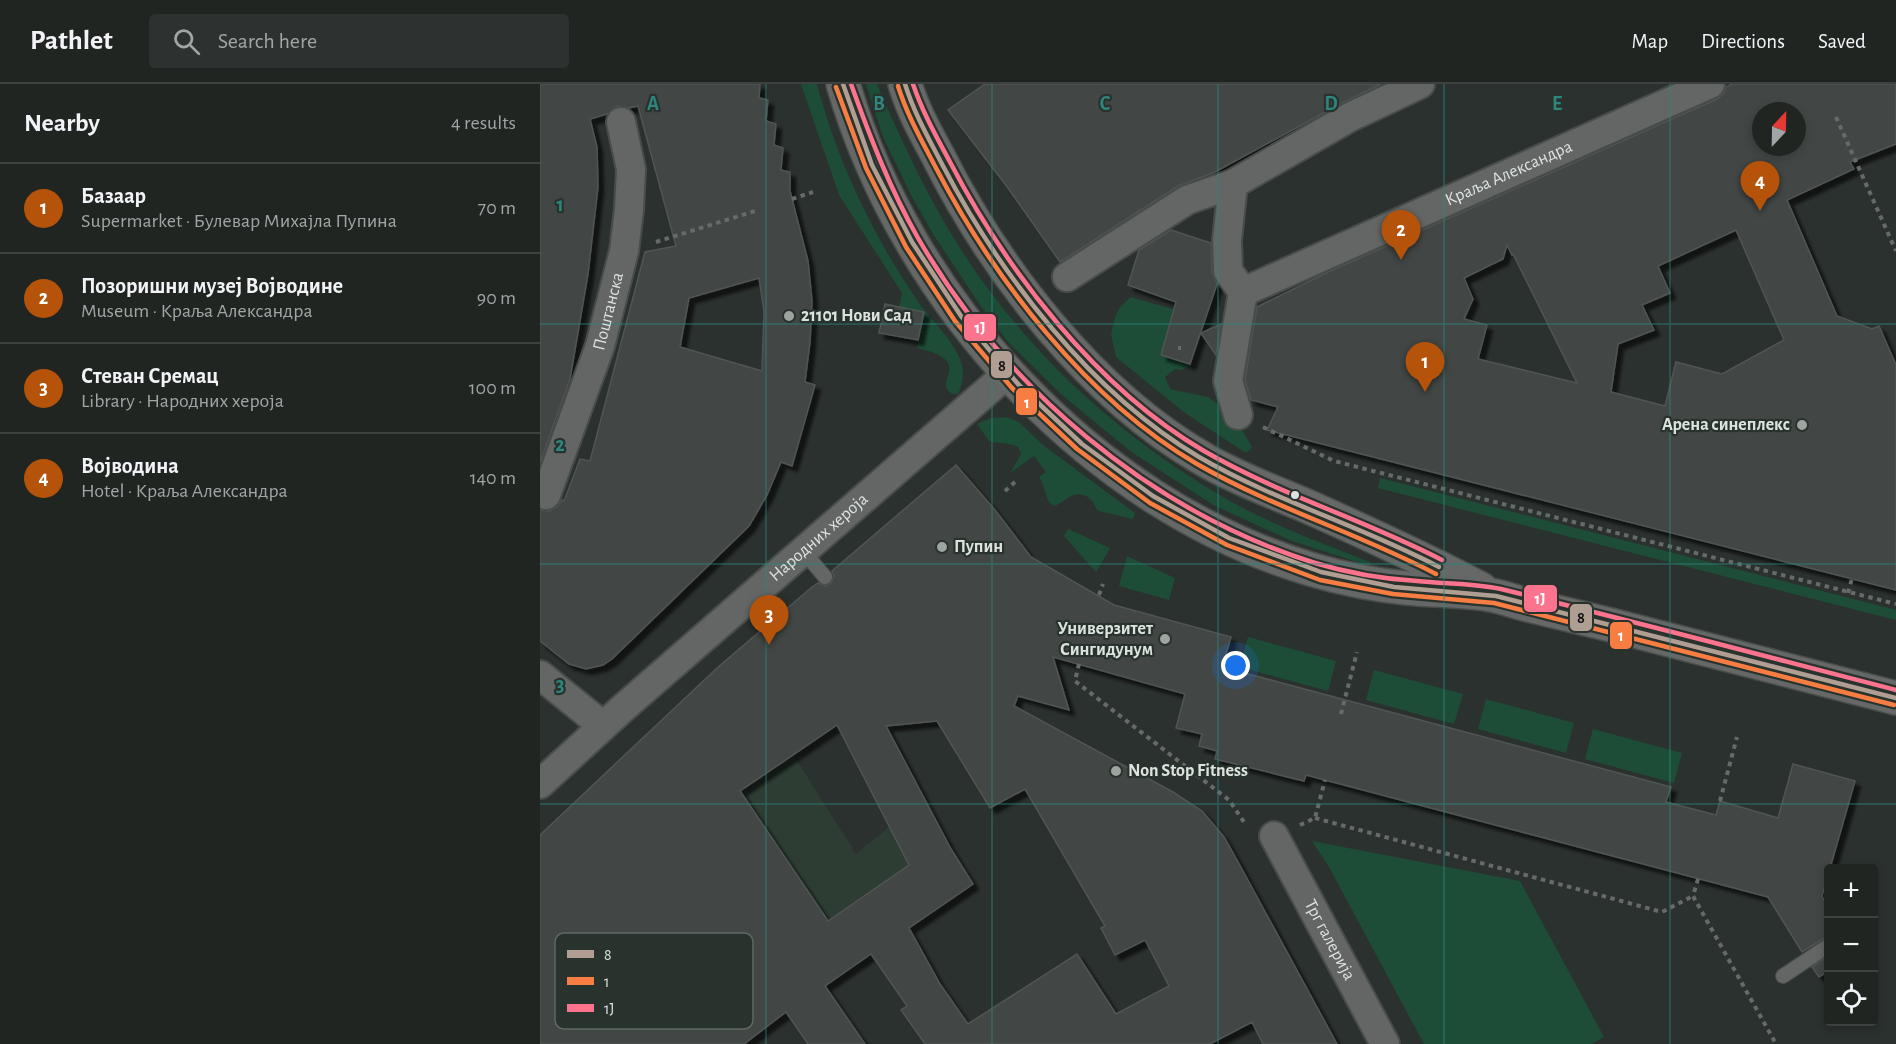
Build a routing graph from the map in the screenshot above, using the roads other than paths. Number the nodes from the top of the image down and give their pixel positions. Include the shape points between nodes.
1 (843, 84) edge
2 (905, 84) edge
3 (1420, 84) edge
4 (1710, 84) edge
5 (621, 122) dead end
6 (1233, 184) junction
7 (1067, 277) dead end
8 (1243, 292) junction
9 (1008, 373) junction
10 (1238, 415) road end
11 (546, 495) dead end
12 (804, 552) junction
13 (825, 577) dead end
14 (1490, 594) junction
15 (540, 675) edge
16 (1896, 698) edge
17 (603, 726) junction
18 (540, 784) edge
19 (1263, 834) road end
20 (1824, 949) edge
21 (1783, 976) dead end
22 (1385, 1044) edge

1 - 9 main road via 860,134 906,233 948,299
2 - 14 main road via 921,124 978,230 1065,344 1113,392 1166,435 1205,460 1427,560
3 - 6 street via 1350,117
4 - 8 street, Краља Александра
5 - 11 street, Поштанска via 631,169 624,251 600,346
6 - 7 street via 1187,200
6 - 8 street via 1228,271
8 - 10 street via 1228,381
9 - 12 street, Народних хероја
9 - 14 main road via 1051,417 1141,489 1257,552 1343,578 1403,588
12 - 13 lane
12 - 17 street, Народних хероја
14 - 16 main road
15 - 17 street
17 - 18 street, Народних хероја
19 - 22 street, Трг галерија
20 - 21 lane

